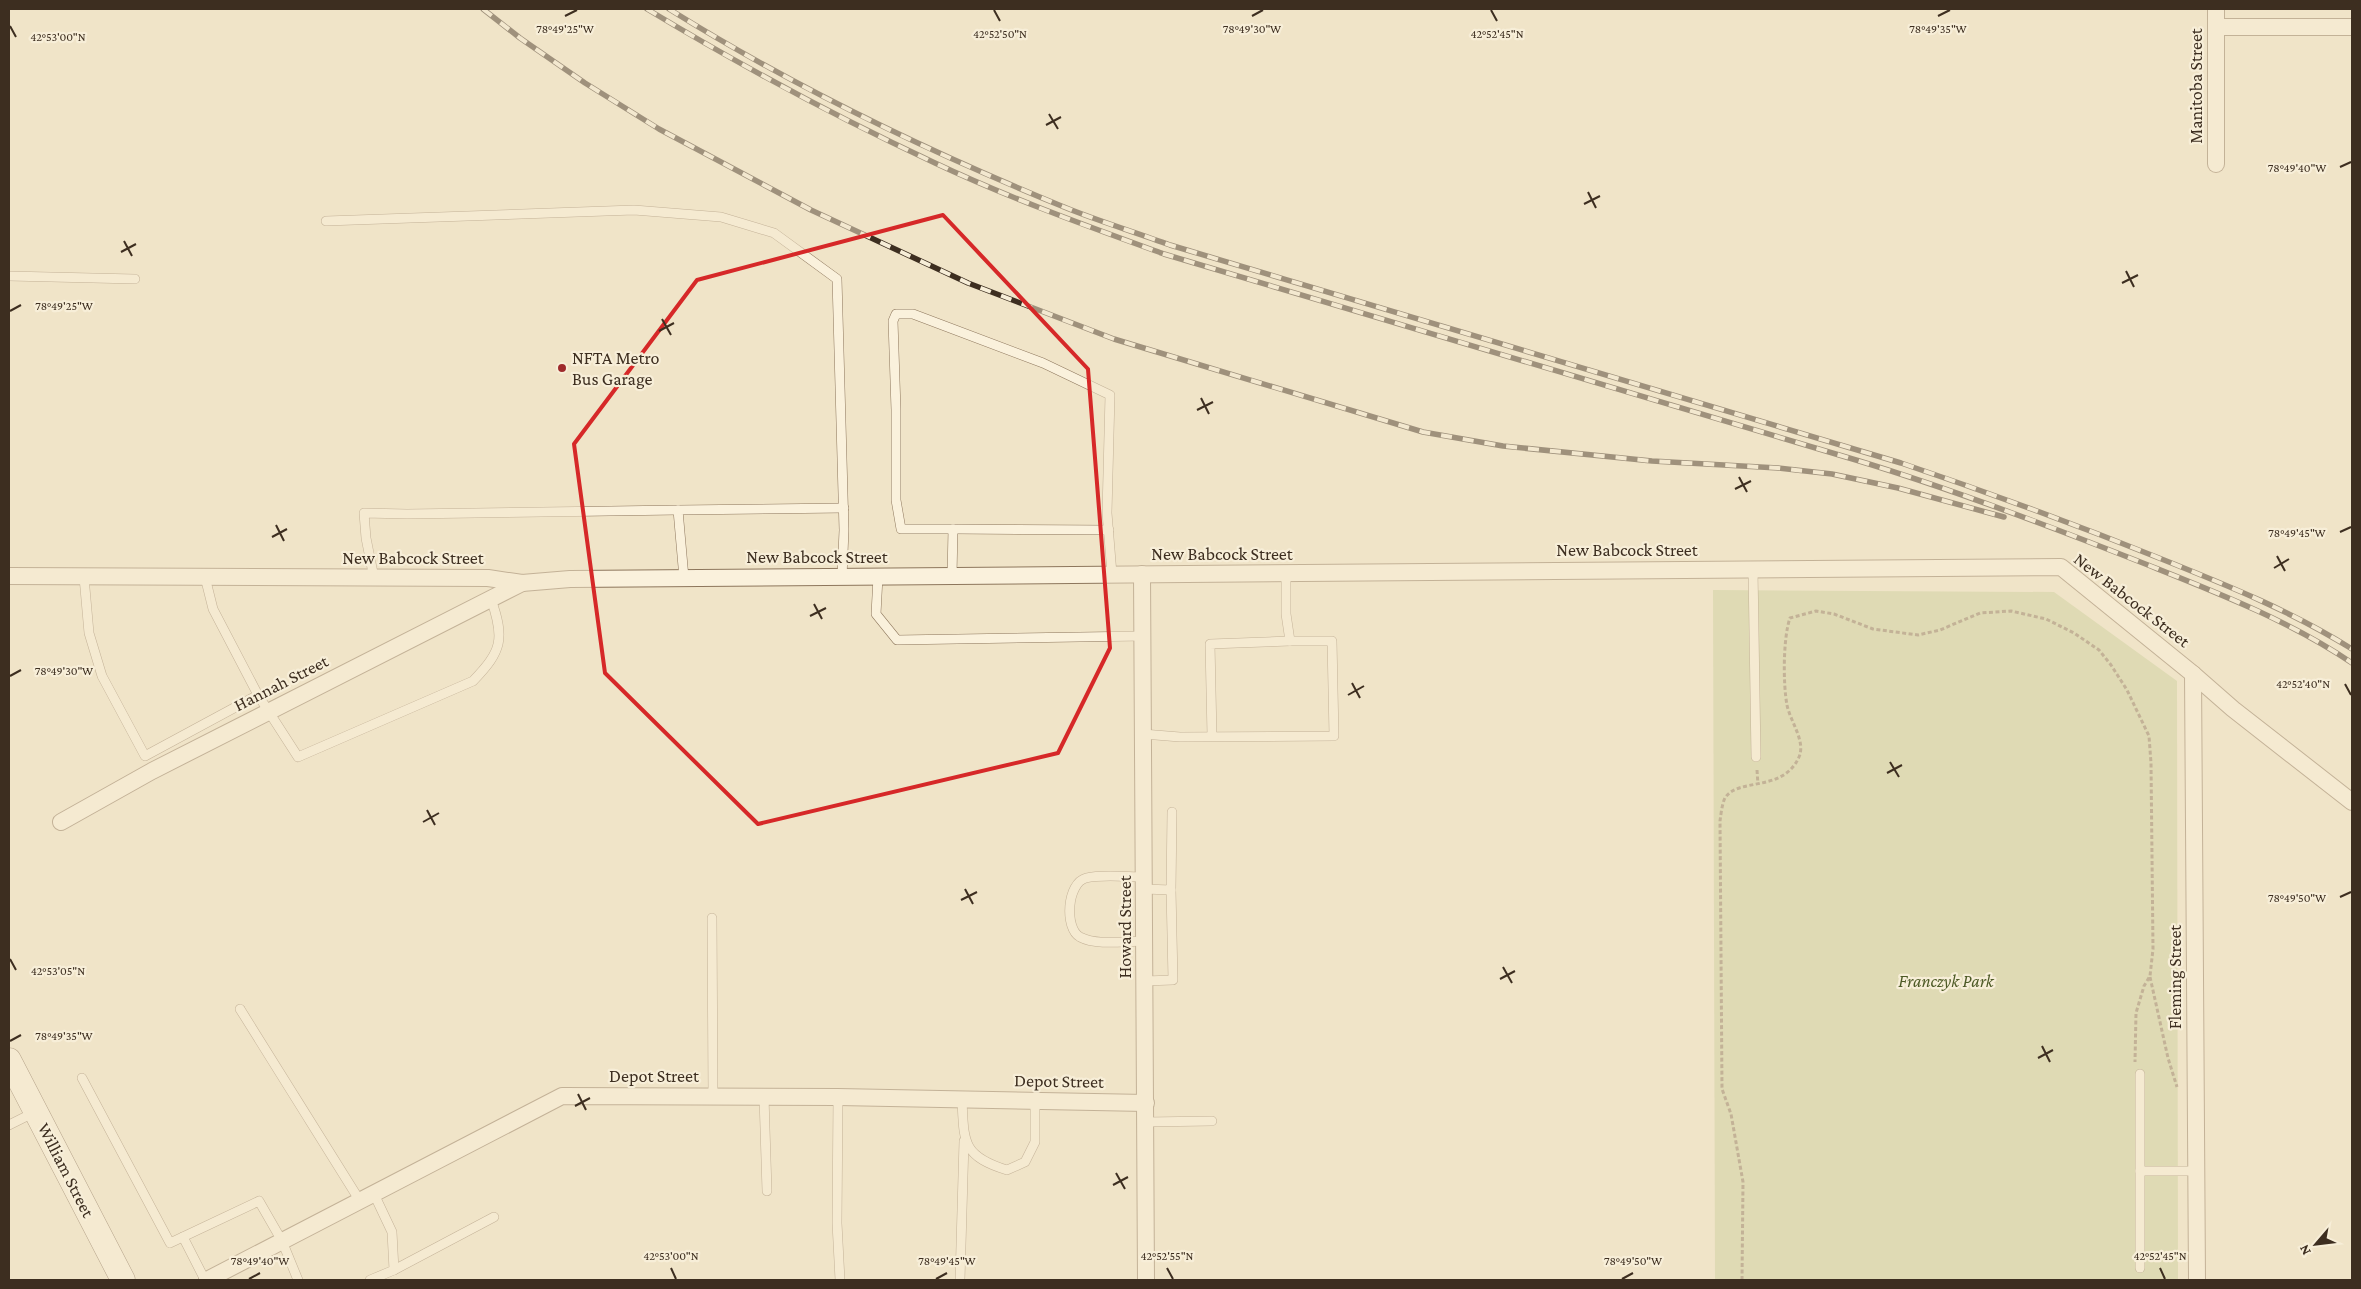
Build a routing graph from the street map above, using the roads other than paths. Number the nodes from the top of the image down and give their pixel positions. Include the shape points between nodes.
1 (2216, 9) edge
2 (2352, 26) edge
3 (2216, 27) junction
4 (2216, 164) dead end
5 (326, 221) dead end
6 (9, 276) edge
7 (135, 279) dead end
8 (844, 508) junction
9 (678, 510) junction
10 (953, 529) junction
11 (1108, 530) junction
12 (1753, 569) junction
13 (1286, 573) junction
14 (1112, 574) junction
15 (1142, 574) junction
16 (9, 576) edge
17 (84, 576) junction
18 (952, 576) junction
19 (205, 577) junction
20 (842, 577) junction
21 (878, 577) junction
22 (374, 578) junction
23 (684, 578) junction
24 (522, 583) junction
25 (491, 599) junction
26 (1143, 636) junction
27 (1290, 642) junction
28 (2193, 674) junction
29 (258, 695) junction
30 (269, 711) junction
31 (1143, 734) junction
32 (1212, 736) junction
33 (145, 756) junction
34 (1756, 757) dead end
35 (152, 771) junction
36 (2352, 802) edge
37 (1172, 812) dead end
38 (61, 822) dead end
39 (1144, 883) junction
40 (1171, 890) junction
41 (712, 918) dead end
42 (1144, 941) junction
43 (1145, 980) junction
44 (240, 1009) dead end
45 (9, 1060) edge
46 (2140, 1074) road end
47 (82, 1078) dead end
48 (713, 1097) junction
49 (764, 1097) junction
50 (838, 1097) junction
51 (962, 1100) junction
52 (1035, 1101) junction
53 (1146, 1103) junction
54 (35, 1112) junction
55 (1212, 1121) dead end
56 (1146, 1122) junction
57 (9, 1125) edge
58 (964, 1133) junction
59 (2140, 1171) junction
60 (2196, 1171) junction
61 (767, 1191) dead end
62 (367, 1197) junction
63 (494, 1217) dead end
64 (183, 1237) junction
65 (282, 1241) junction
66 (2140, 1268) dead end
67 (394, 1270) junction
68 (123, 1280) edge
69 (206, 1280) edge
70 (298, 1280) edge
71 (370, 1280) edge
72 (840, 1280) edge
73 (960, 1280) edge
74 (1146, 1280) edge
75 (2197, 1280) edge

1 - 3 street, Manitoba Street
2 - 3 street
3 - 4 street, Manitoba Street
5 - 8 lane via 634,210 721,217 774,233 837,279
6 - 7 lane
8 - 9 lane
8 - 20 lane
9 - 22 lane via 364,513
9 - 23 lane
10 - 11 lane
10 - 11 lane via 901,529 896,500 893,320 896,314 913,314 1043,363 1110,395
10 - 18 lane
11 - 14 lane
12 - 13 street, New Babcock Street
12 - 28 street, New Babcock Street via 2061,567
12 - 34 lane
13 - 15 street, New Babcock Street
13 - 27 lane
14 - 15 street, New Babcock Street
14 - 18 street, New Babcock Street
15 - 26 street, Howard Street
16 - 17 street, New Babcock Street
17 - 19 street, New Babcock Street
17 - 33 lane via 89,633 102,676
18 - 21 street, New Babcock Street
19 - 22 street, New Babcock Street
19 - 29 lane via 213,609
20 - 21 street, New Babcock Street
20 - 23 street, New Babcock Street
21 - 26 lane via 876,614 896,640
22 - 24 street, New Babcock Street via 488,578
23 - 24 street, New Babcock Street via 570,579
24 - 25 street, Hannah Street
25 - 30 street, Hannah Street
25 - 30 lane via 500,641 492,662 473,681 298,758
26 - 31 street, Howard Street
27 - 32 lane via 1210,644
27 - 32 lane via 1332,641 1334,736
28 - 36 street, New Babcock Street via 2233,710
28 - 60 street, Fleming Street
29 - 30 lane
29 - 33 lane
30 - 35 street, Hannah Street
31 - 32 lane
31 - 39 street, Howard Street
33 - 35 lane
35 - 38 street, Hannah Street
37 - 40 lane
39 - 40 lane
39 - 42 street, Howard Street
39 - 42 lane via 1087,877 1077,882 1071,894 1071,924 1076,935 1088,941
40 - 43 lane via 1173,980
41 - 48 lane
42 - 43 street, Howard Street
43 - 53 street, Howard Street
44 - 62 lane
45 - 54 main road, William Street
46 - 59 lane
47 - 64 lane via 170,1243
48 - 49 street, Depot Street
48 - 62 street, Depot Street via 562,1096
49 - 50 street, Depot Street
49 - 61 lane
50 - 51 street, Depot Street
50 - 72 lane
51 - 52 street, Depot Street
51 - 58 lane
52 - 53 street, Depot Street
52 - 58 lane via 1035,1142 1025,1162 1007,1170 986,1164 968,1148
53 - 56 street, Howard Street
54 - 57 lane
54 - 68 main road, William Street
55 - 56 lane
56 - 74 street, Howard Street
58 - 73 lane
59 - 60 lane
59 - 66 lane
60 - 75 street, Fleming Street
62 - 65 street, Depot Street
62 - 67 lane via 392,1232
63 - 67 lane
64 - 65 lane via 259,1201
64 - 69 lane
65 - 69 street, Depot Street
65 - 70 lane
67 - 71 lane

